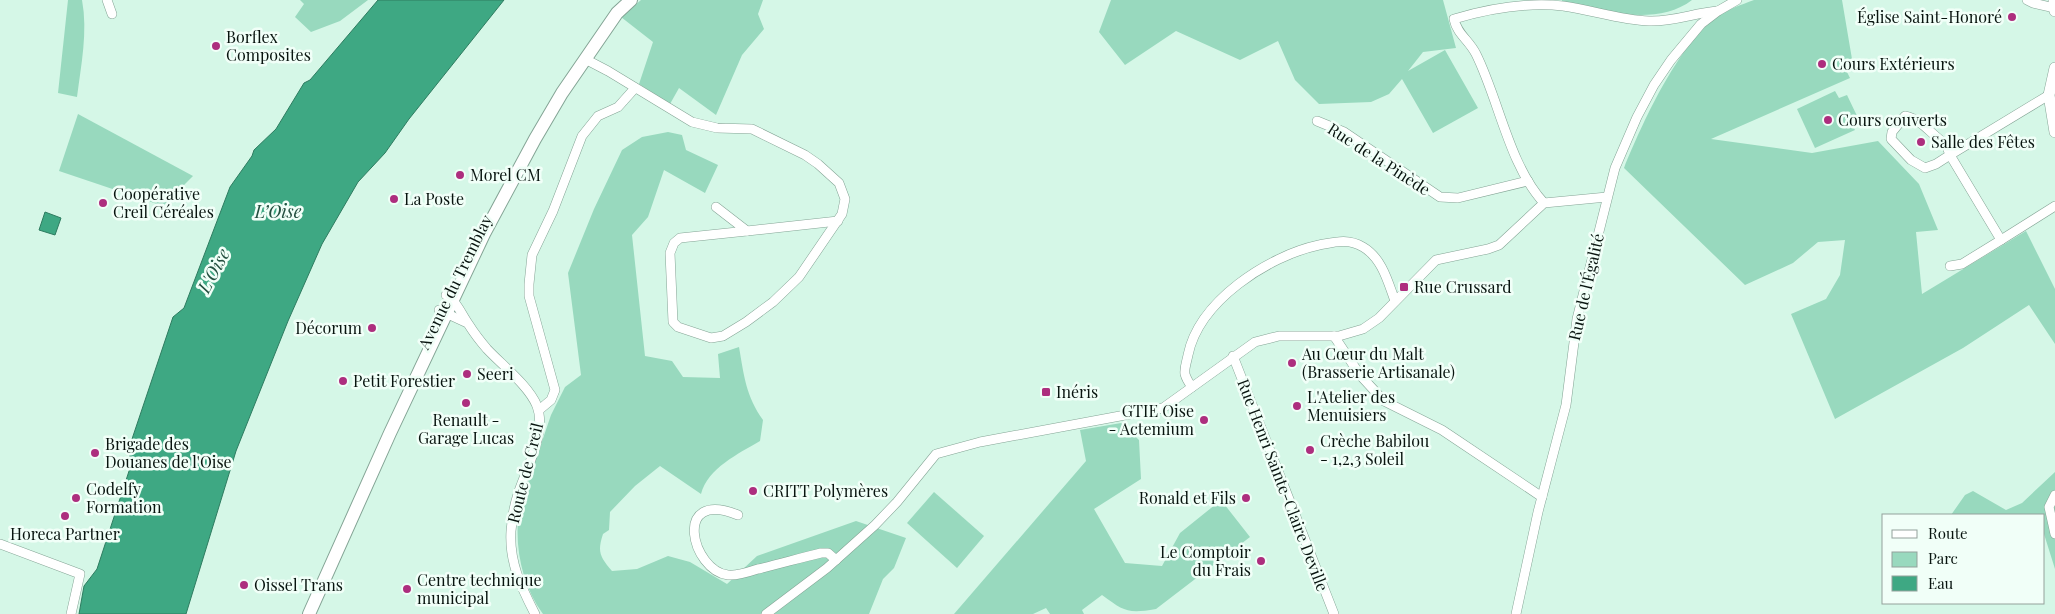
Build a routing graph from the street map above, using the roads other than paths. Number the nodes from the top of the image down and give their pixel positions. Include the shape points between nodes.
1 (107, 0) edge
2 (631, 0) edge
3 (1737, 0) edge
4 (2027, 0) edge
5 (2054, 0) edge
6 (2055, 8) edge
7 (1718, 10) junction
8 (2055, 11) edge
9 (112, 14) dead end
10 (585, 59) junction
11 (2055, 68) edge
12 (635, 88) junction
13 (2049, 95) junction
14 (1317, 121) dead end
15 (2055, 132) edge
16 (1950, 155) junction
17 (1528, 181) junction
18 (1606, 197) junction
19 (1544, 203) junction
20 (2055, 206) edge
21 (716, 208) dead end
22 (838, 221) junction
23 (747, 230) junction
24 (2001, 240) junction
25 (1950, 266) dead end
26 (452, 299) junction
27 (1395, 301) junction
28 (446, 313) junction
29 (468, 324) junction
30 (1334, 336) junction
31 (1233, 356) junction
32 (1192, 387) junction
33 (539, 410) junction
34 (2055, 495) edge
35 (1542, 497) junction
36 (738, 515) dead end
37 (2055, 534) edge
38 (0, 544) edge
39 (836, 560) junction
40 (71, 614) edge
41 (309, 614) edge
42 (535, 614) edge
43 (766, 614) edge
44 (1334, 614) edge
45 (1516, 614) edge

1 - 9 street
2 - 10 main road, Avenue du Tremblay via 617,13
3 - 7 street, Rue de l'Égalité
4 - 6 street
5 - 6 street
6 - 8 street
7 - 17 street via 1675,20 1648,21 1551,6 1493,8 1454,19 1456,29 1476,54
7 - 18 street, Rue de l'Égalité via 1691,34 1654,85 1626,140
10 - 12 street
10 - 26 main road, Avenue du Tremblay via 535,139
11 - 13 street
12 - 22 street via 692,122 717,128 752,129 810,158 843,190 845,206
12 - 33 street via 618,107 598,116 582,136 534,250 530,296 555,390 551,400
13 - 15 street
13 - 16 street
14 - 17 street, Rue de la Pinède via 1344,132 1440,197 1458,198
16 - 16 street via 1925,168 1911,160 1891,140 1892,132 1905,116 1915,118 1946,144
16 - 24 street
17 - 19 street
18 - 19 street
18 - 35 street, Rue de l'Égalité via 1576,324 1566,405
19 - 27 street via 1499,245 1436,260
20 - 24 street
21 - 23 street
22 - 23 street
22 - 23 street via 799,277 746,322 715,338 678,327 672,316 670,258 674,243 683,237
24 - 25 street via 1962,264
26 - 28 main road, Avenue du Tremblay
26 - 29 street, Route de Creil
27 - 30 street via 1363,329
27 - 32 street via 1378,262 1357,244 1340,241 1283,257 1259,270 1222,298 1200,327 1191,342 1185,370
28 - 29 street, Route de Creil
28 - 41 main road, Avenue du Tremblay
29 - 33 street, Route de Creil via 531,395
30 - 31 street via 1268,337 1251,343
30 - 35 street via 1360,375 1384,401 1442,430
31 - 32 street
31 - 44 street, Rue Henri Sainte-Claire Deville
32 - 39 street via 1154,411 989,440 940,453 932,458 886,514
33 - 42 street, Route de Creil via 538,437 516,502 511,532 517,578
34 - 37 street via 2049,507
35 - 45 street, Rue de l'Égalité
36 - 39 street via 707,510 695,520 699,551 719,572 737,575 823,552
38 - 40 street via 80,574
39 - 43 street

